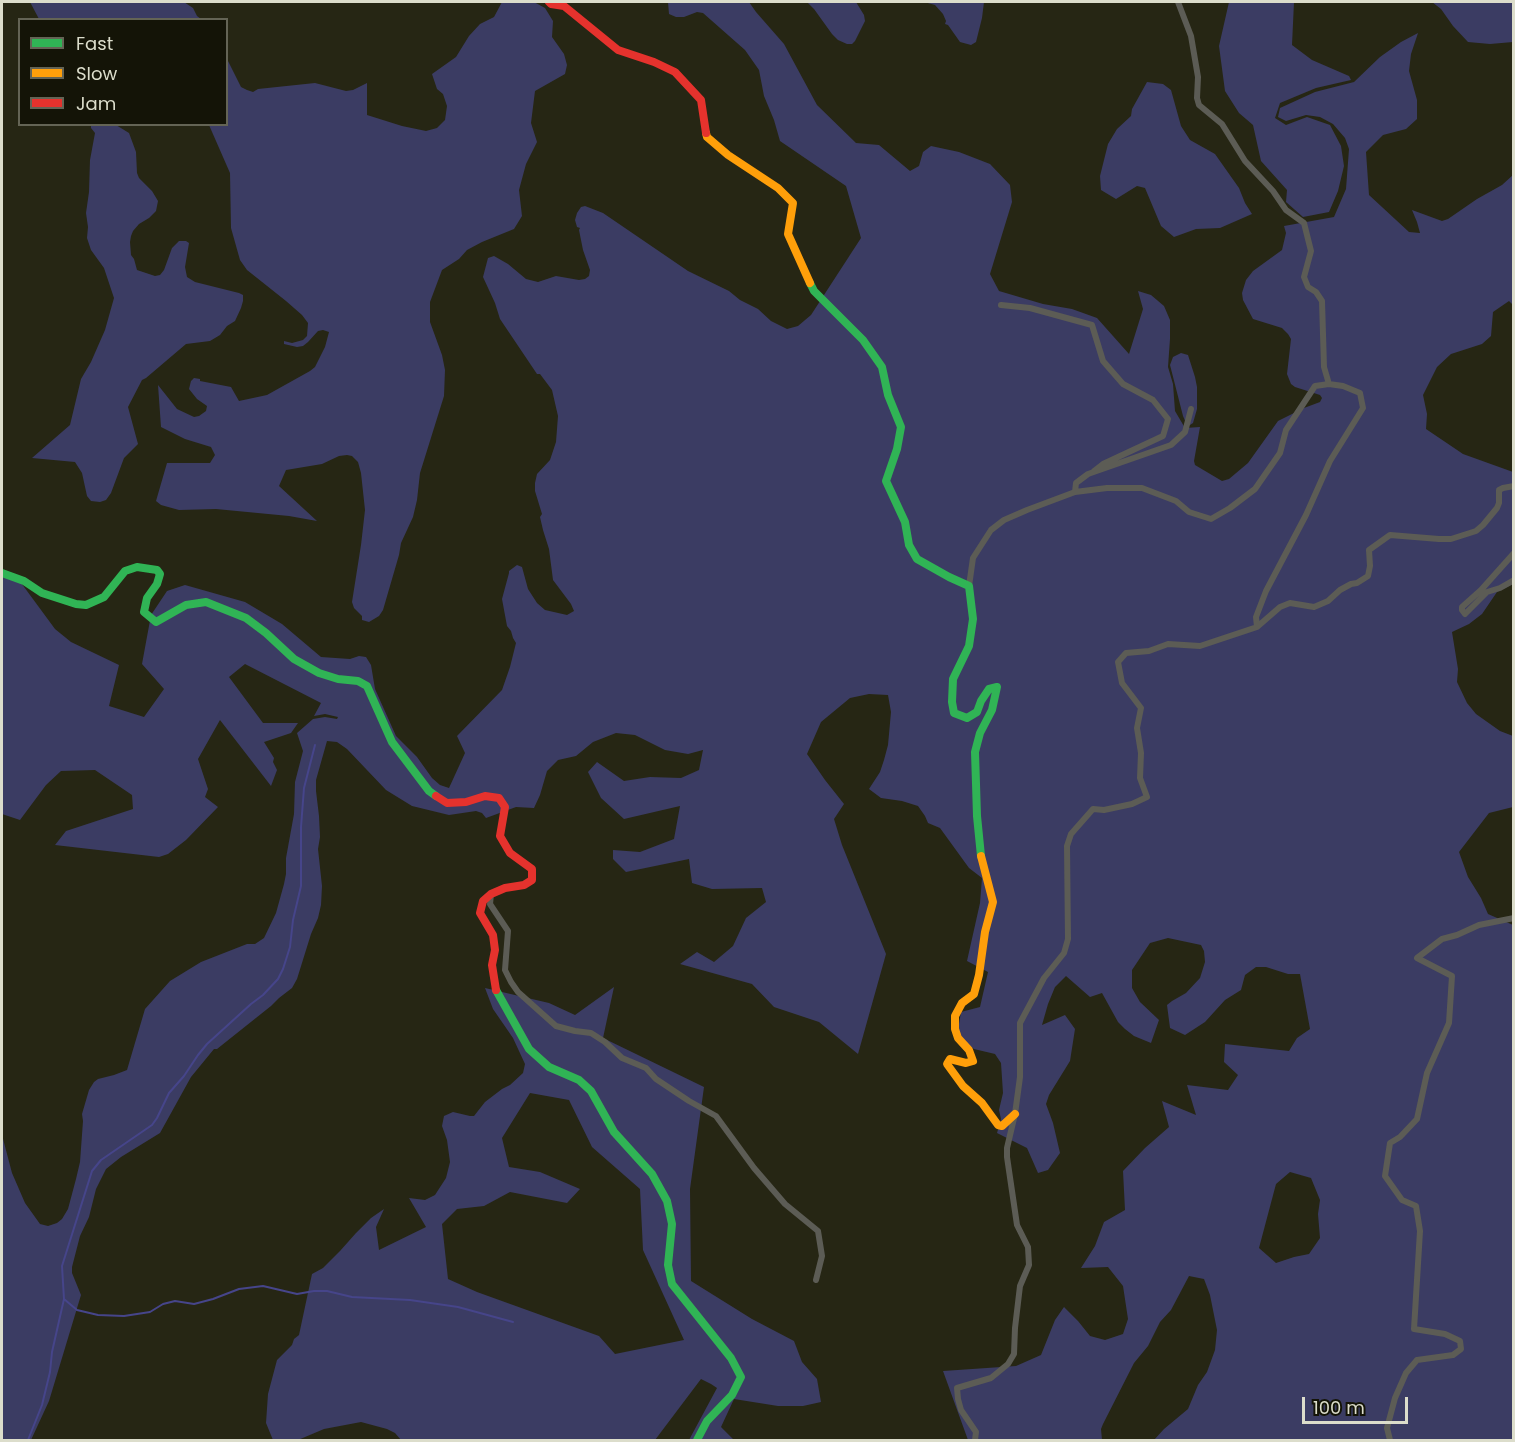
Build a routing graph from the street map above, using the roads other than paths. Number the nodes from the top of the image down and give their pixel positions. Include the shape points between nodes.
1 (549, 2) edge
2 (1178, 2) edge
3 (1001, 305) dead end
4 (1329, 384) junction
5 (1191, 409) dead end
6 (1088, 474) junction
7 (1514, 486) edge
8 (1075, 492) junction
9 (1514, 553) edge
10 (2, 573) edge
11 (1514, 580) edge
12 (969, 586) junction
13 (1257, 627) junction
14 (491, 894) junction
15 (1514, 918) edge
16 (1015, 1114) junction
17 (816, 1280) dead end
18 (697, 1440) edge
19 (975, 1440) edge
20 (1390, 1440) edge

1 - 12 street via 564,6 618,50 675,72 701,100 707,136 793,203 788,234 814,291 863,340 882,367 901,427 886,481 905,522 909,545 917,560
2 - 4 street via 1191,36 1199,105 1222,124 1245,161 1287,210 1304,223 1311,252 1304,277 1322,301 1324,367
3 - 6 street via 1030,308 1092,325 1103,361 1123,384 1153,400 1168,419 1163,436
4 - 8 street via 1315,386 1286,430 1280,453 1255,489 1211,519 1142,488
4 - 13 street via 1360,393 1363,408 1330,461 1266,591 1256,616
5 - 6 street via 1185,432 1171,445
6 - 8 street via 1076,483
7 - 13 street via 1499,490 1497,508 1476,531 1439,539 1390,535 1369,550 1368,576 1314,607 1290,603 1280,607
8 - 12 street via 1004,520 991,530 973,558
9 - 11 street via 1462,610 1465,614 1487,592
10 - 14 street via 42,593 86,605 104,597 124,571 137,567 157,570 157,584 147,598 144,612 156,622 186,605 206,602 246,618 294,659 319,673 367,686 392,742 429,791 447,803 485,796 499,798 505,807 500,836 510,853 532,869 532,880
12 - 16 street via 973,619 969,646 953,678 952,702 954,713 967,718 977,712 989,688 997,687 975,752 981,860 993,902 974,994 962,1003 955,1016 958,1038 973,1061 966,1064 950,1059 947,1064 998,1125 1002,1126
13 - 16 street via 1200,646 1168,644 1126,653 1118,662 1122,683 1141,708 1137,728 1140,778 1146,797 1132,804 1093,809 1071,834 1067,846 1068,939 1064,953 1044,978 1020,1023
14 - 17 street via 490,904 508,931 505,970 519,992 556,1026 591,1034 622,1058 646,1068 664,1085 716,1116 785,1204 818,1231 822,1256
14 - 18 street via 483,901 480,913 493,935 495,988 529,1049 549,1067 579,1080 591,1091 614,1132 652,1174 667,1201 672,1224 668,1265 672,1284 731,1358 741,1377
15 - 20 street via 1479,925 1442,939 1417,958 1452,976 1449,1023 1427,1073 1417,1119 1390,1143 1385,1176 1402,1200 1416,1206 1420,1231 1414,1329 1445,1334 1460,1341 1461,1349 1453,1355 1417,1360 1406,1373 1387,1428
16 - 19 street via 1007,1157 1017,1226 1028,1247 1029,1265 1020,1286 1014,1354 991,1378 957,1388 961,1410 976,1432

